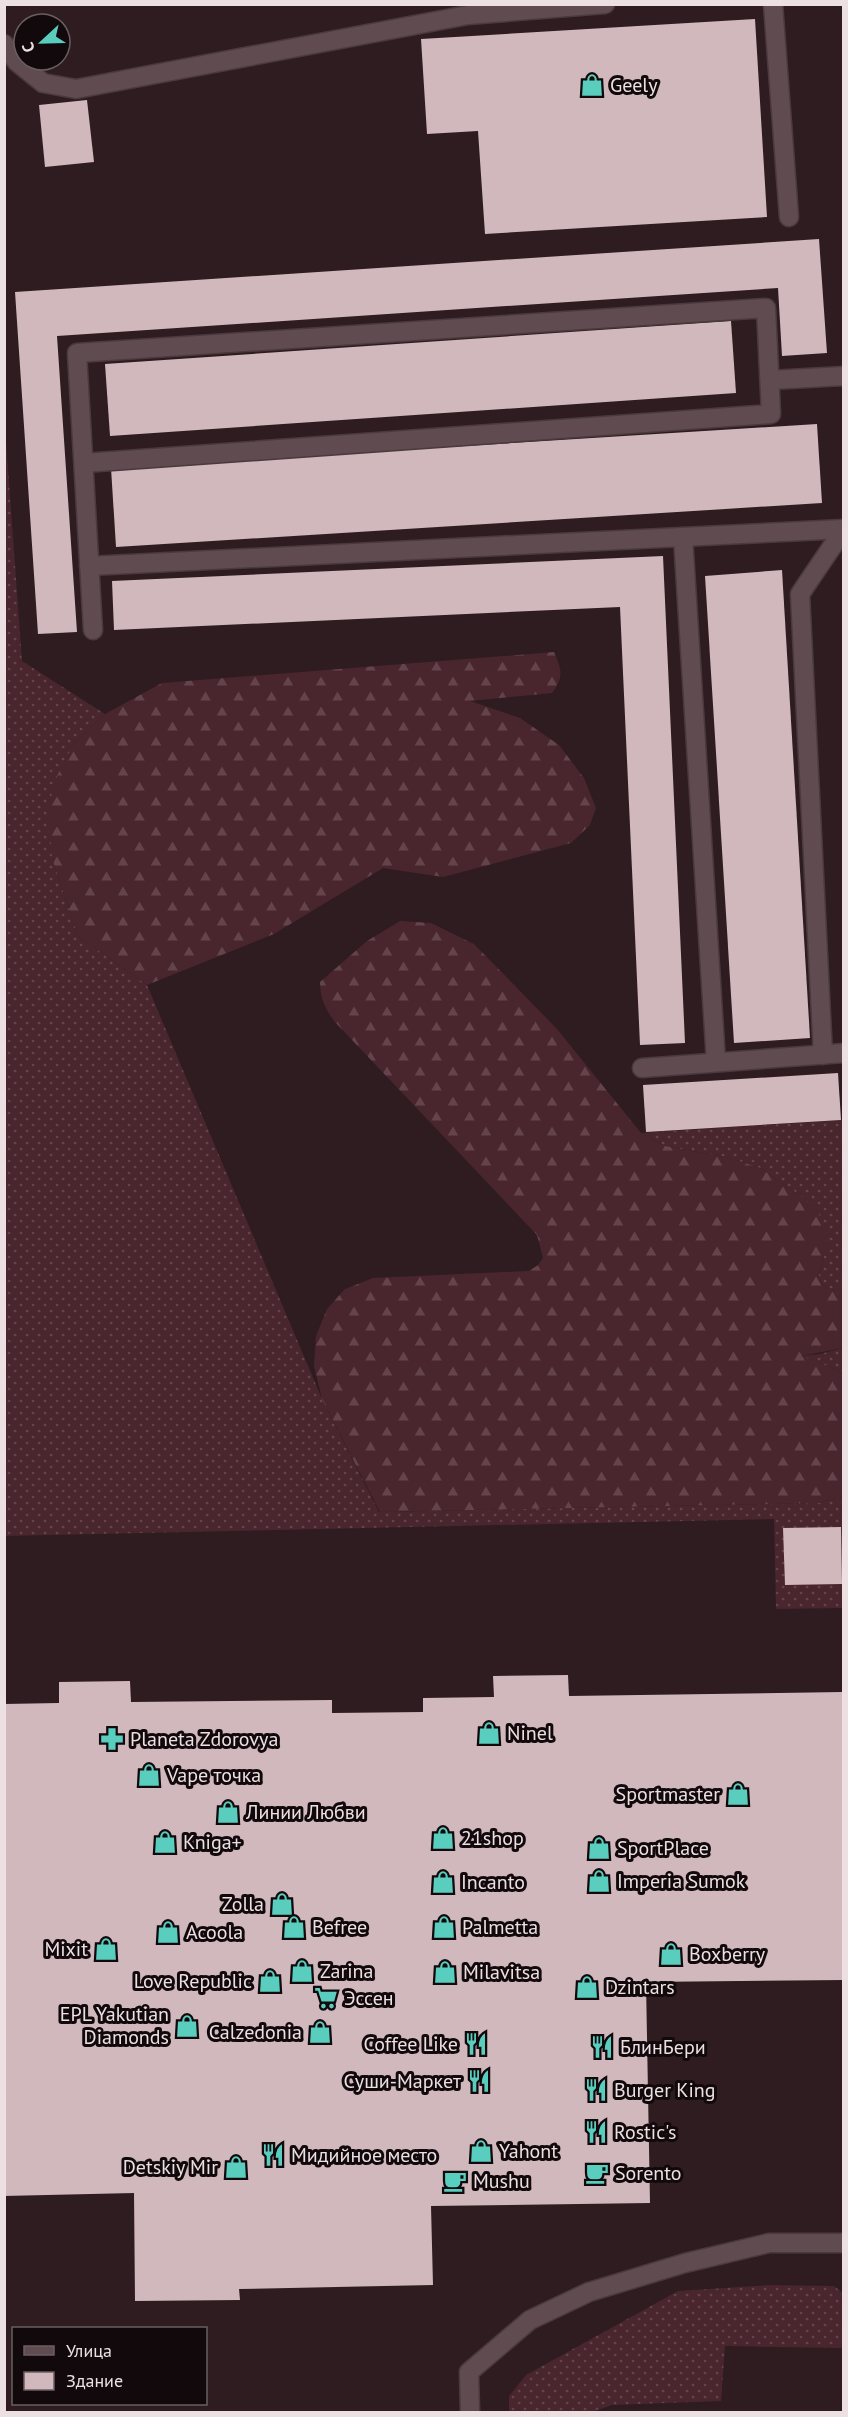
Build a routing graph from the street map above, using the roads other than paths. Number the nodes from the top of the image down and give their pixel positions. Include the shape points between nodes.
1 (605, 4) edge
2 (773, 4) edge
3 (4, 44) edge
4 (789, 217) dead end
5 (843, 376) edge
6 (771, 380) junction
7 (84, 464) junction
8 (843, 529) edge
9 (683, 537) junction
10 (89, 566) junction
11 (93, 630) dead end
12 (843, 1053) edge
13 (823, 1055) junction
14 (716, 1062) junction
15 (642, 1068) dead end
16 (843, 2243) edge
17 (470, 2412) edge

1 - 3 lane via 468,15 76,89 43,83 17,62
2 - 4 lane
5 - 6 lane
6 - 7 lane via 771,414
6 - 7 lane via 766,308 77,353
7 - 10 lane
8 - 9 lane
8 - 13 lane via 800,594
9 - 10 lane
9 - 14 lane
10 - 11 lane
12 - 13 lane
13 - 14 lane
14 - 15 lane
16 - 17 lane via 769,2243 589,2292 530,2320 469,2372

